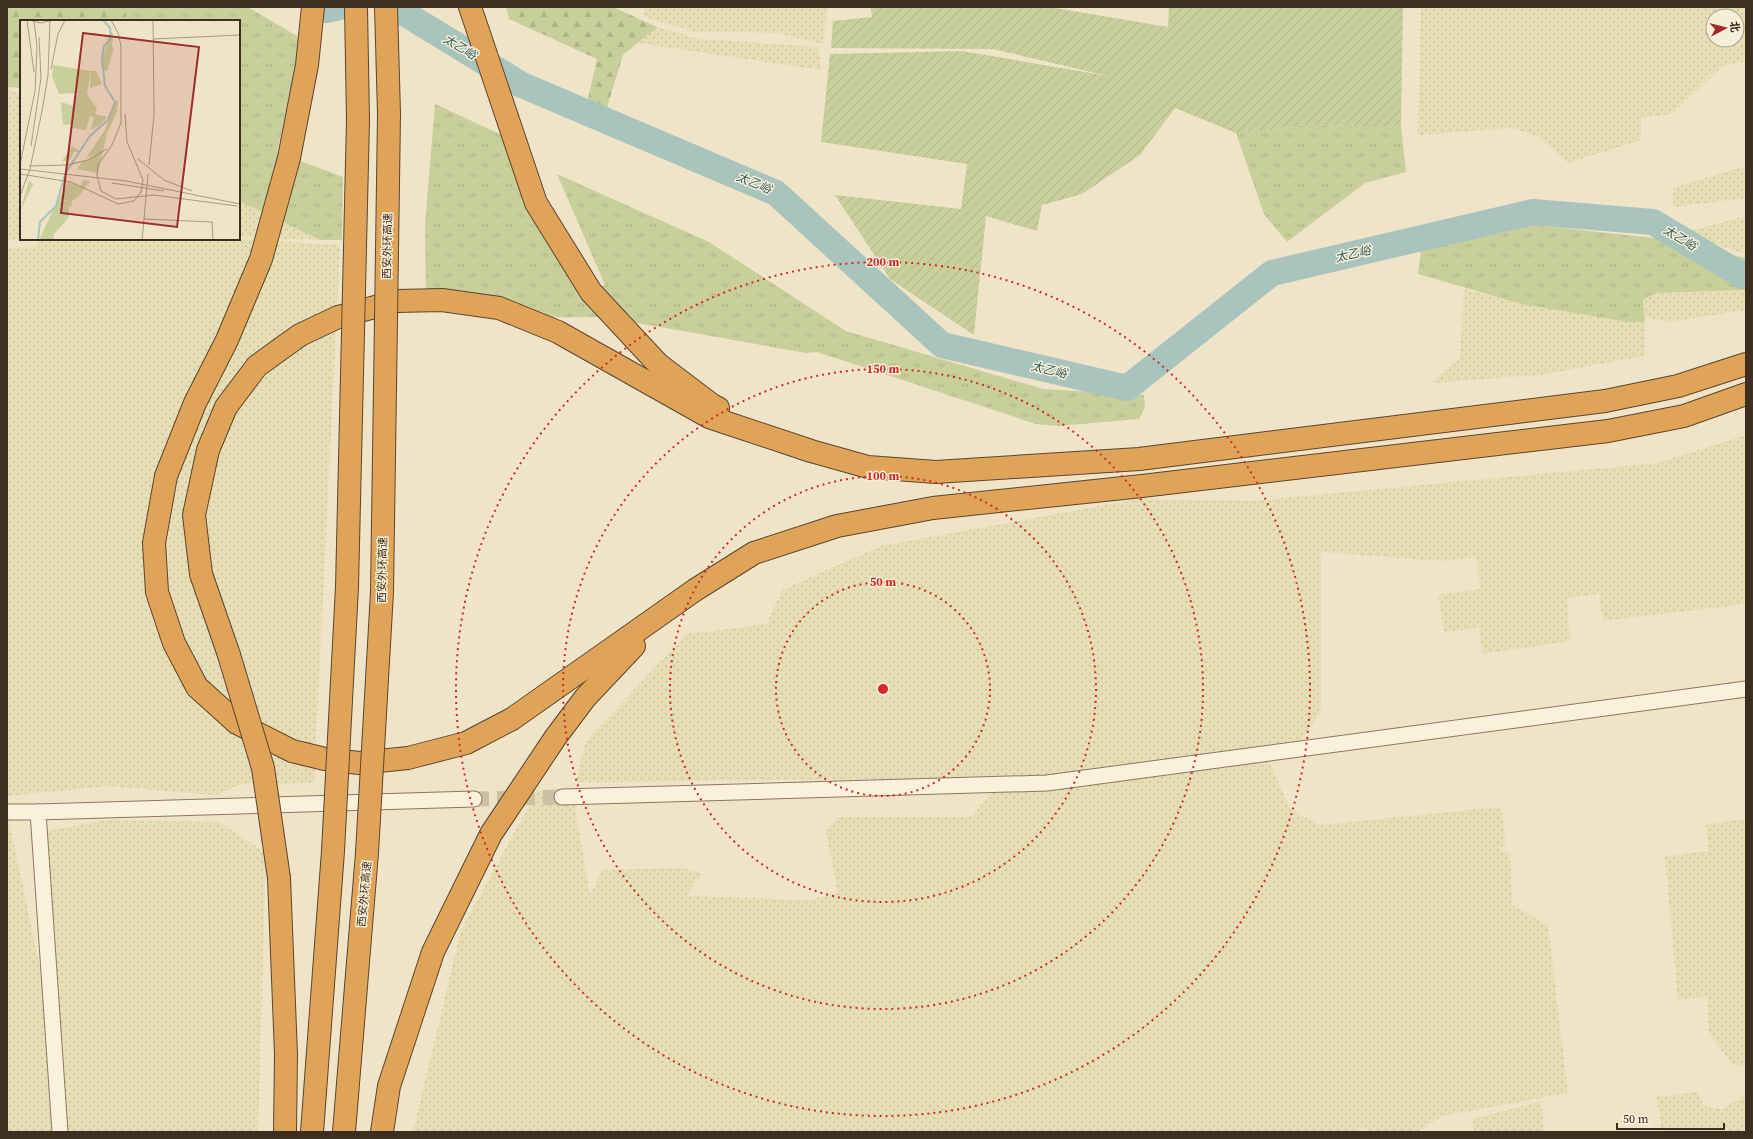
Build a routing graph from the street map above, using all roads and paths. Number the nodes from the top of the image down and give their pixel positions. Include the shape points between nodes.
1 (313, 7) edge
2 (356, 7) edge
3 (386, 7) edge
4 (470, 7) edge
5 (1746, 364) edge
6 (1746, 394) edge
7 (811, 451) junction
8 (695, 590) junction
9 (1746, 689) edge
10 (562, 797) tunnel mouth
11 (474, 799) tunnel mouth
12 (7, 812) edge
13 (38, 812) junction
14 (60, 1132) edge
15 (284, 1132) edge
16 (312, 1132) edge
17 (344, 1132) edge
18 (382, 1132) edge

1 - 8 highway via 307,65 289,158 261,259 227,340 195,402 166,476 154,543 157,592 174,643 197,687 237,723 292,751 325,759 359,763 408,758 466,743 512,719
2 - 16 highway, bridge via 358,120 348,587 333,851
3 - 17 highway, 西安外环高速, bridge via 389,114 382,592 367,853
4 - 7 highway via 536,203 591,292 658,364 712,405
5 - 7 highway via 1678,386 1604,401 1139,459 936,472 868,467
6 - 8 highway via 1684,416 1608,431 933,508 836,526 754,553
7 - 15 highway, bridge via 709,417 558,332 499,308 442,300 397,301 338,317 300,335 257,366 226,407 208,450 194,515 201,574 229,655 263,768 279,878 286,1054
8 - 18 highway via 622,657 585,698 491,834 433,952 389,1086
9 - 10 street via 1047,783
11 - 13 street
12 - 13 street
13 - 14 street

